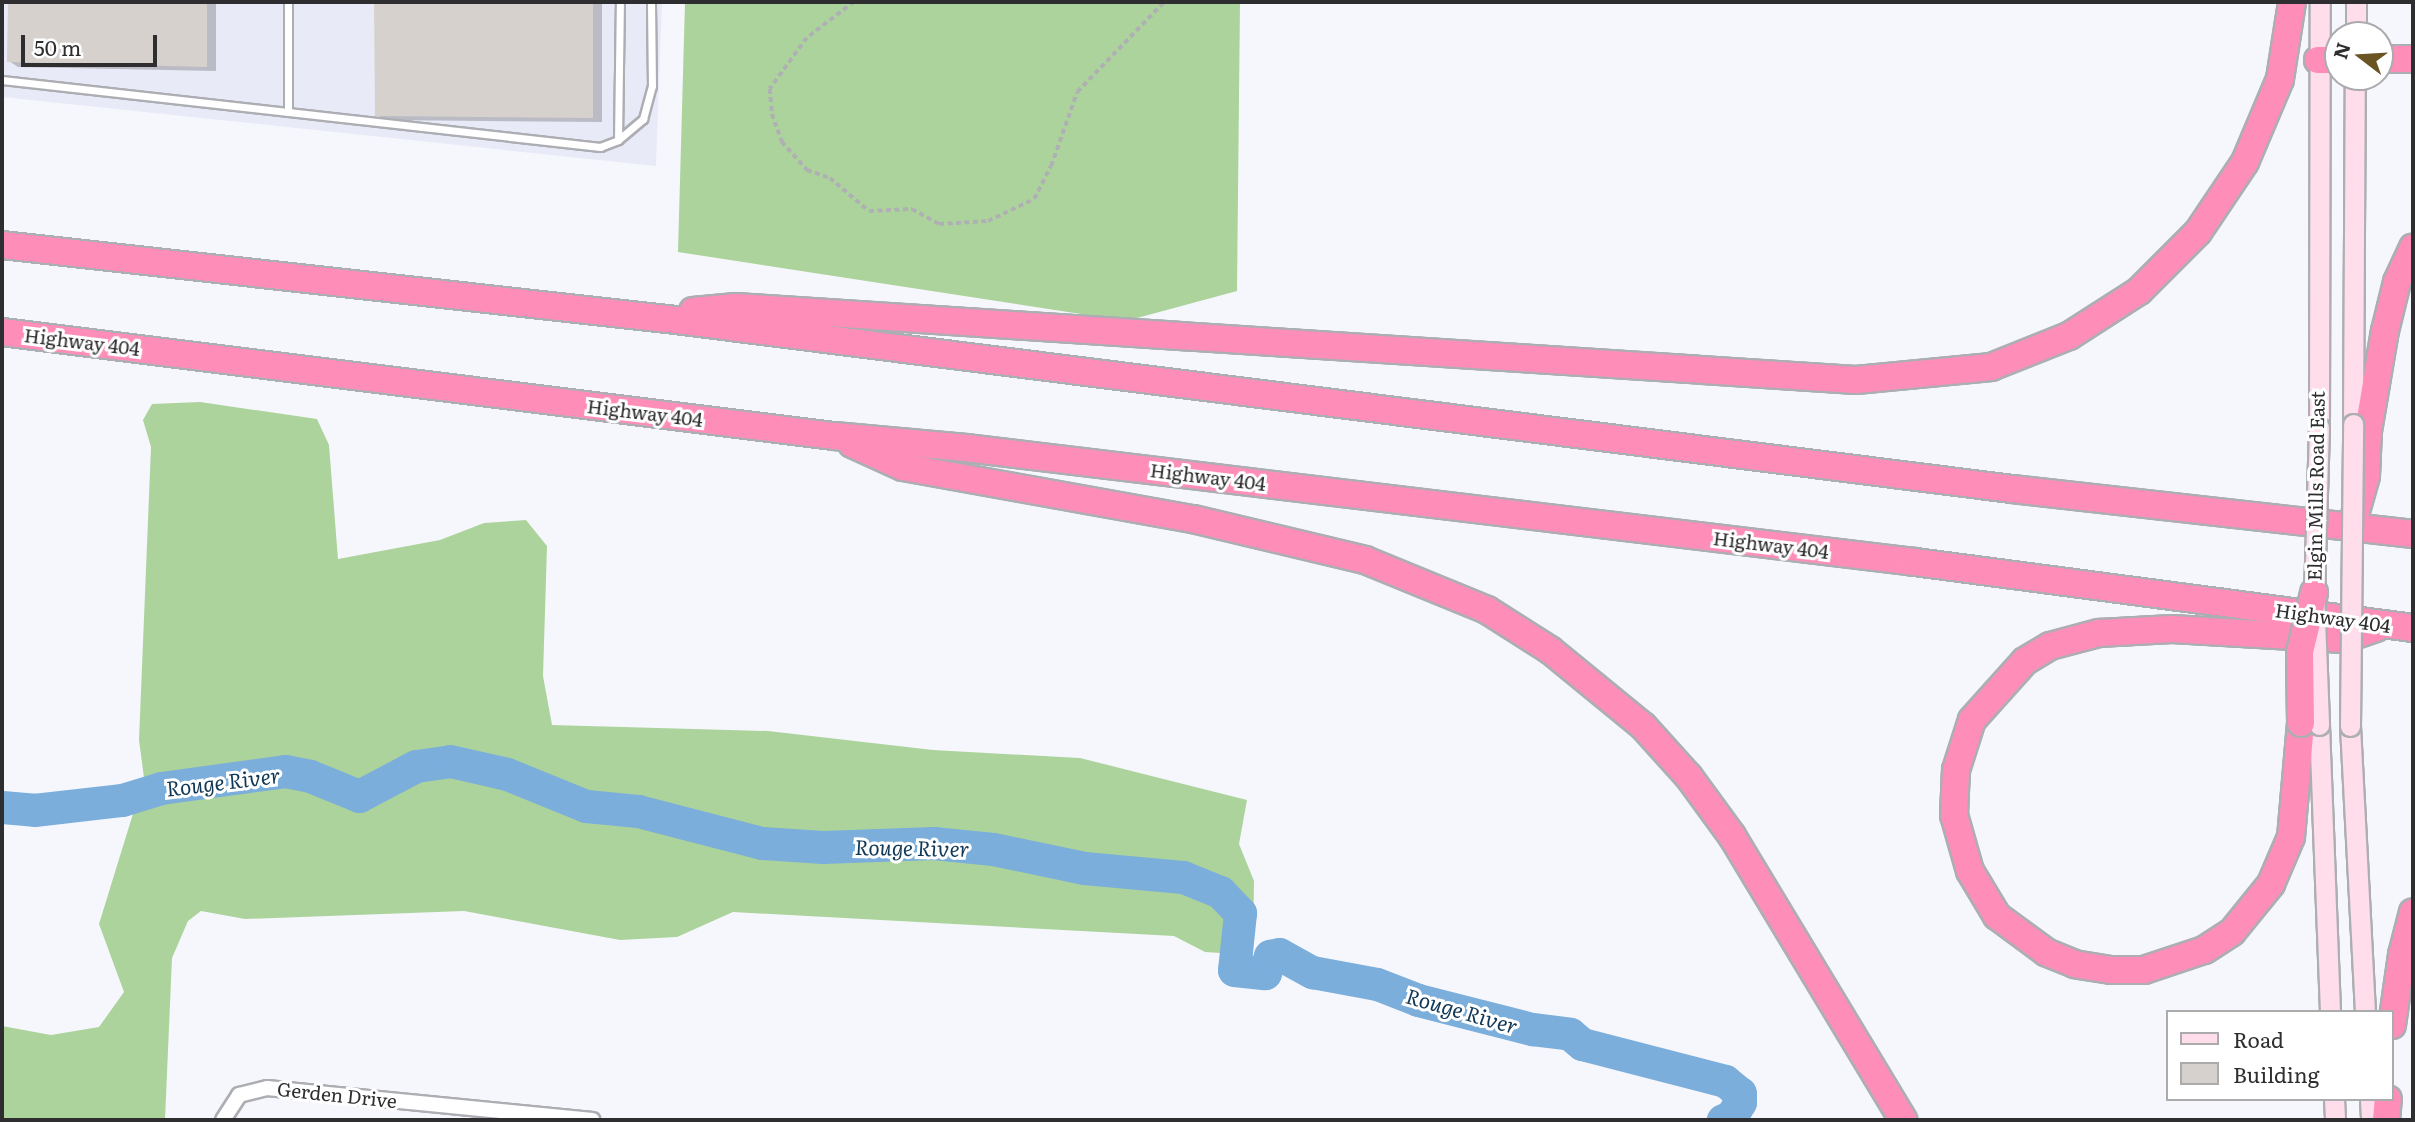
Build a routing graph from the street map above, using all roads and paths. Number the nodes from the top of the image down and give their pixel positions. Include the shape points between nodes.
1 (288, 2) edge
2 (620, 2) edge
3 (652, 2) edge
4 (854, 2) edge
5 (1164, 2) edge
6 (2292, 2) edge
7 (2320, 2) edge
8 (2356, 2) edge
9 (2356, 21) edge
10 (2324, 31) edge
11 (2394, 59) edge
12 (2413, 60) edge
13 (2, 80) edge
14 (2327, 91) edge
15 (2355, 91) edge
16 (288, 112) junction
17 (618, 140) junction
18 (2, 245) edge
19 (2413, 247) edge
20 (676, 320) junction
21 (2, 332) edge
22 (2361, 427) junction
23 (834, 436) junction
24 (2351, 527) joint
25 (2407, 531) edge
26 (2314, 593) joint
27 (2387, 625) junction
28 (2413, 628) edge
29 (2310, 724) junction
30 (2413, 912) edge
31 (2330, 1010) edge
32 (2365, 1010) edge
33 (2394, 1011) edge
34 (2334, 1101) edge
35 (2370, 1101) edge
36 (2388, 1101) edge
37 (223, 1120) edge
38 (592, 1120) edge
39 (1903, 1120) edge
40 (2335, 1120) edge
41 (2371, 1120) edge
42 (2386, 1120) edge

1 - 16 lane
2 - 17 lane
3 - 17 lane via 652,86 643,119
4 - 5 path via 807,38 770,89 779,133 807,170 830,178 869,211 912,209 939,224 988,220 1034,199 1077,92
6 - 20 highway via 2280,79 2245,162 2198,232 2139,290 2069,335 1991,367 1856,380 736,307 698,309
7 - 10 main road, Elgin Mills Road East
8 - 9 main road
11 - 12 highway
13 - 16 lane
14 - 26 main road, Elgin Mills Road East, bridge
15 - 22 main road, Elgin Mills Road East
16 - 17 lane via 600,147
18 - 20 highway
19 - 22 highway via 2397,282
20 - 25 highway via 2012,489
21 - 23 highway, Highway 404
22 - 24 highway, bridge via 2366,476
23 - 27 highway, Highway 404 via 1901,561
23 - 39 highway via 903,467 1194,519 1365,560 1487,610 1550,650 1643,726 1689,777 1732,836
24 - 32 main road, Elgin Mills Road East, bridge via 2350,726
26 - 29 highway, bridge via 2300,652
27 - 28 highway, Highway 404
27 - 29 highway via 2344,639 2172,629 2099,633 2050,646 2025,660 1972,720 1956,769 1954,814 1969,871 1997,916 2046,952 2075,964 2144,970 2204,950 2232,932 2272,884 2291,837
29 - 31 main road
30 - 33 highway
34 - 40 main road
35 - 41 main road
36 - 42 highway
37 - 38 street, Gerden Drive via 239,1095 267,1088

